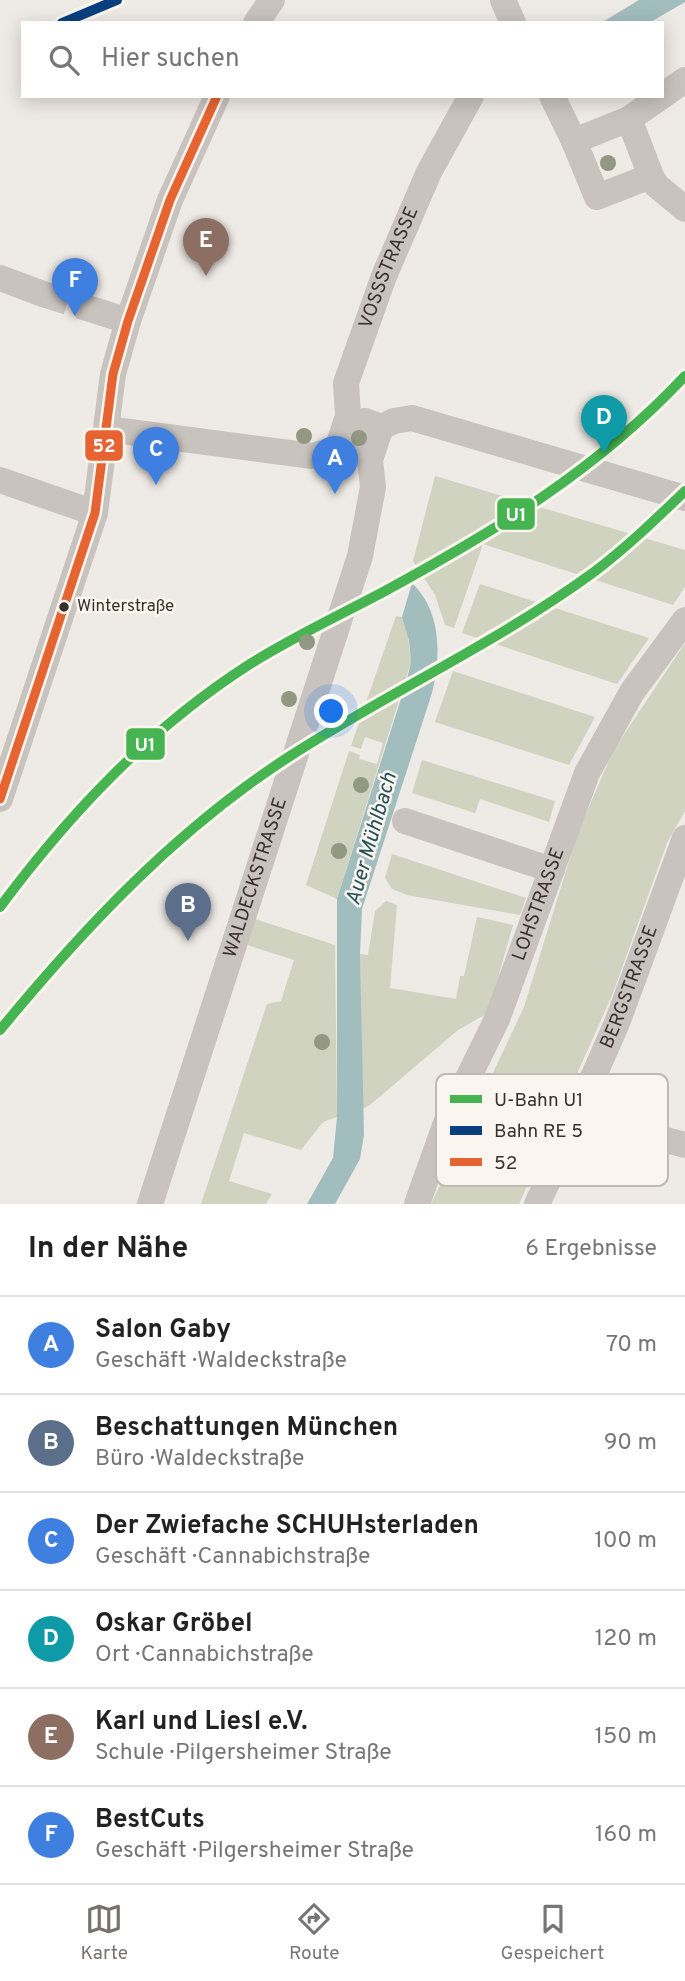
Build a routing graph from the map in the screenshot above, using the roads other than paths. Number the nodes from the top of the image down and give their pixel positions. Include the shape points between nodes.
1 (259, 0) edge
2 (272, 0) edge
3 (503, 0) edge
4 (251, 21) edge
5 (257, 21) edge
6 (512, 21) edge
7 (685, 80) edge
8 (664, 95) edge
9 (216, 98) edge
10 (470, 98) edge
11 (553, 98) edge
12 (659, 98) edge
13 (629, 119) junction
14 (574, 141) junction
15 (652, 176) junction
16 (685, 209) edge
17 (0, 278) edge
18 (43, 293) tunnel mouth
19 (85, 307) tunnel mouth
20 (128, 321) junction
21 (348, 416) junction
22 (381, 427) junction
23 (107, 429) junction
24 (337, 449) junction
25 (370, 460) junction
26 (0, 480) edge
27 (685, 498) edge
28 (95, 513) junction
29 (685, 620) edge
30 (5, 770) edge
31 (0, 799) edge
32 (405, 821) dead end
33 (682, 850) edge
34 (552, 870) junction
35 (471, 1074) edge
36 (594, 1074) edge
37 (668, 1141) edge
38 (685, 1145) edge
39 (436, 1152) edge
40 (546, 1186) edge
41 (150, 1204) edge
42 (417, 1204) edge
43 (537, 1204) edge

1 - 4 street
2 - 5 street
3 - 6 street
7 - 8 street
9 - 20 street via 170,200
10 - 21 street, VOSSSTRASSE via 429,172 384,276 346,383
11 - 14 street
12 - 13 street
13 - 14 street
13 - 15 street
14 - 15 street via 597,197
15 - 16 street via 656,185
17 - 18 street
19 - 20 street
20 - 23 street via 113,374
21 - 22 street
21 - 24 street, VOSSSTRASSE
22 - 25 street, WALDECKSTRASSE
22 - 27 street via 412,418
23 - 24 street via 312,456
23 - 28 street
24 - 25 street
25 - 41 street, WALDECKSTRASSE via 373,487 360,556
26 - 28 street
28 - 30 street
29 - 34 street, LOHSTRASSE via 632,692 587,773
30 - 31 street
32 - 34 street
33 - 36 street, BERGSTRASSE
34 - 35 street, LOHSTRASSE via 498,1018
37 - 38 street
39 - 42 street, LOHSTRASSE
40 - 43 street

